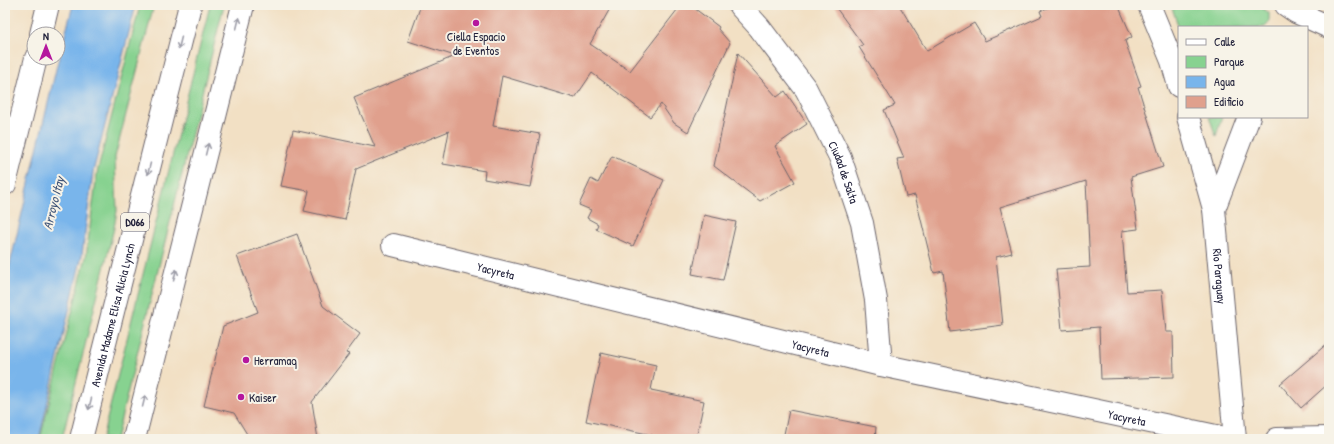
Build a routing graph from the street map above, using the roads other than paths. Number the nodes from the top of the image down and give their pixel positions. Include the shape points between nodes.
1 (48, 5) edge
2 (190, 5) edge
3 (243, 5) edge
4 (740, 5) edge
5 (1149, 5) edge
6 (1290, 15) edge
7 (43, 26) edge
8 (1329, 27) edge
9 (34, 66) edge
10 (1178, 82) edge
11 (1188, 118) edge
12 (1249, 118) edge
13 (5, 184) edge
14 (1214, 209) junction
15 (393, 245) dead end
16 (881, 365) junction
17 (1329, 438) edge
18 (81, 439) edge
19 (134, 439) edge
20 (1230, 439) edge
21 (1236, 439) edge
22 (1277, 439) edge

1 - 7 main road
2 -> 18 main road, Avenida Madame Elisa Alicia Lynch / D066
19 -> 3 main road
4 - 16 main road, Ciudad de Salta via 806,89 840,157 862,223 876,300
5 - 10 main road
6 - 8 main road
9 - 13 main road
11 - 14 main road, Río Paraguay
12 - 14 main road
14 - 21 main road, Río Paraguay
15 - 16 main road, Yacyreta
16 - 20 main road, Yacyreta
17 - 22 main road

